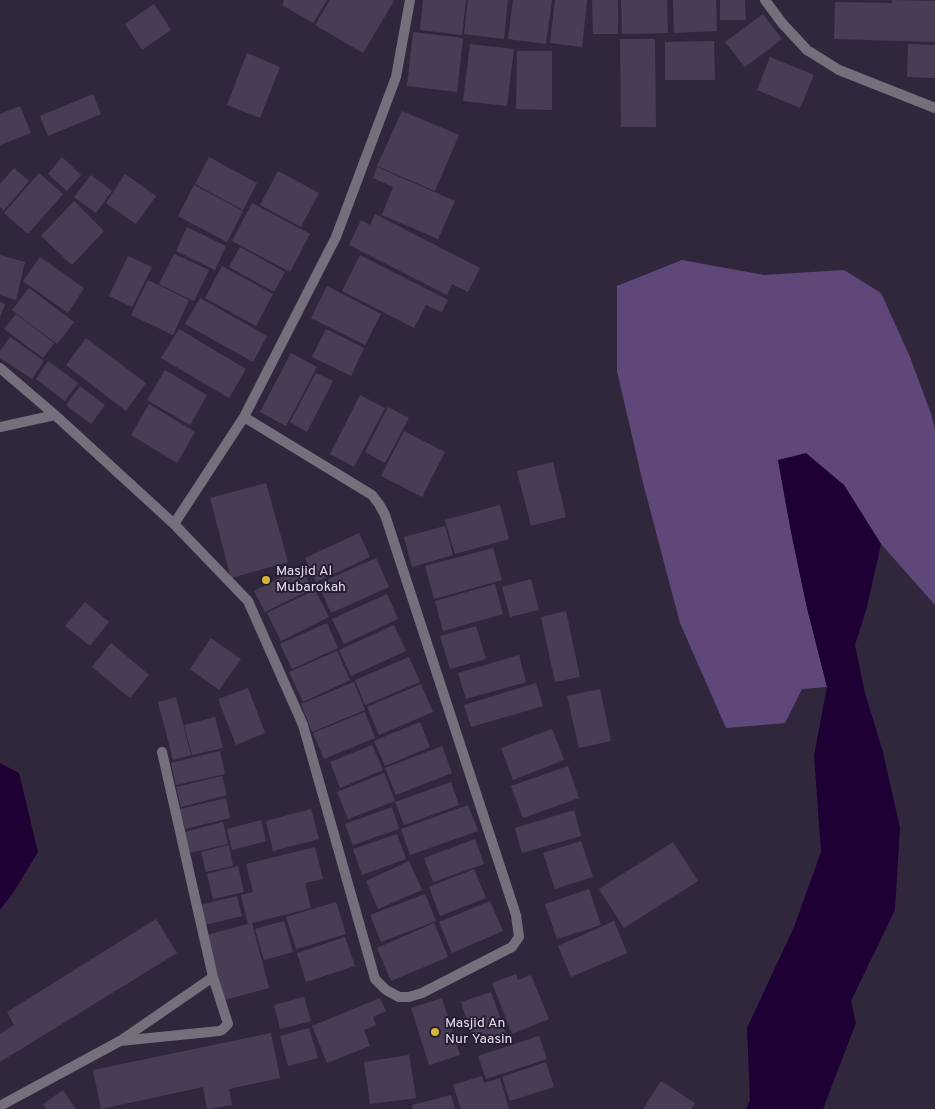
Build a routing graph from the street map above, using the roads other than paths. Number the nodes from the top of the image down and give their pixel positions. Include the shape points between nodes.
1 (410, 0) edge
2 (766, 0) edge
3 (935, 108) edge
4 (0, 368) edge
5 (55, 415) junction
6 (244, 417) junction
7 (0, 427) edge
8 (174, 524) junction
9 (162, 752) dead end
10 (213, 977) junction
11 (120, 1041) junction
12 (0, 1106) edge

1 - 6 street via 396,77 336,237
2 - 3 street via 807,50 839,70
4 - 5 street
5 - 7 street
5 - 8 street
6 - 8 street
6 - 8 street via 372,495 385,515 516,915 519,937 512,947 409,997 399,997 375,979 303,725 265,637 248,601
9 - 10 street
10 - 11 street
10 - 11 street via 228,1024 222,1030
11 - 12 street

